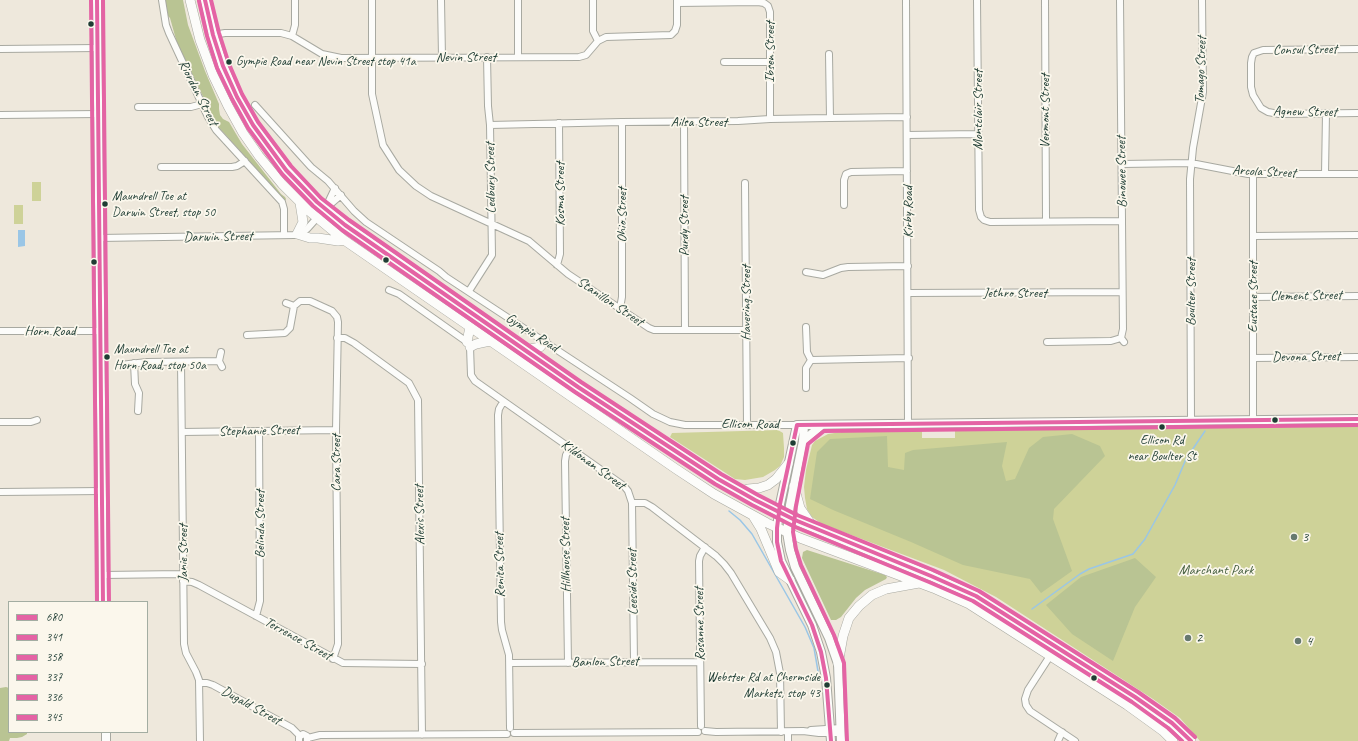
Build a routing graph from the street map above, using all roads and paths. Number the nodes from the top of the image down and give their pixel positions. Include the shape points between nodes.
1 (97, 0) edge
2 (162, 0) edge
3 (190, 0) edge
4 (205, 0) edge
5 (295, 0) edge
6 (372, 0) edge
7 (441, 0) edge
8 (518, 0) edge
9 (593, 0) edge
10 (906, 0) edge
11 (977, 0) edge
12 (1045, 0) edge
13 (1120, 0) edge
14 (1202, 0) edge
15 (677, 1) edge
16 (213, 35) junction
17 (292, 36) junction
18 (598, 41) junction
19 (97, 48) junction
20 (0, 49) edge
21 (1358, 49) edge
22 (829, 54) dead end
23 (1253, 55) joint
24 (518, 57) junction
25 (372, 58) junction
26 (442, 58) junction
27 (487, 58) junction
28 (724, 62) dead end
29 (769, 62) junction
30 (202, 104) junction
31 (255, 105) dead end
32 (138, 107) dead end
33 (1326, 113) junction
34 (1358, 113) edge
35 (98, 114) junction
36 (0, 115) edge
37 (830, 118) junction
38 (907, 118) junction
39 (770, 119) junction
40 (622, 122) junction
41 (684, 122) junction
42 (560, 123) junction
43 (490, 125) junction
44 (978, 134) junction
45 (907, 135) junction
46 (245, 161) junction
47 (1191, 163) junction
48 (1122, 164) junction
49 (162, 168) dead end
50 (907, 171) junction
51 (1253, 174) junction
52 (1325, 174) junction
53 (1358, 174) edge
54 (745, 183) dead end
55 (335, 188) junction
56 (341, 195) junction
57 (300, 203) junction
58 (844, 205) dead end
59 (325, 208) junction
60 (317, 218) junction
61 (1046, 221) junction
62 (1122, 221) junction
63 (491, 223) junction
64 (297, 234) junction
65 (284, 235) junction
66 (1358, 235) edge
67 (1254, 236) junction
68 (99, 238) junction
69 (344, 240) junction
70 (557, 265) junction
71 (908, 266) junction
72 (806, 272) dead end
73 (389, 290) dead end
74 (469, 291) junction
75 (1122, 292) junction
76 (908, 293) junction
77 (1358, 296) edge
78 (1253, 297) junction
79 (286, 303) dead end
80 (294, 306) junction
81 (620, 308) junction
82 (470, 327) junction
83 (806, 327) dead end
84 (685, 330) junction
85 (746, 330) junction
86 (0, 331) edge
87 (100, 331) junction
88 (247, 335) dead end
89 (338, 338) junction
90 (490, 341) junction
91 (545, 341) junction
92 (1047, 342) dead end
93 (468, 344) junction
94 (525, 350) junction
95 (221, 352) dead end
96 (1358, 356) edge
97 (908, 358) junction
98 (1253, 358) junction
99 (810, 360) junction
100 (181, 362) junction
101 (134, 363) junction
102 (120, 365) dead end
103 (806, 388) dead end
104 (503, 402) junction
105 (138, 411) dead end
106 (1358, 419) edge
107 (37, 420) dead end
108 (1191, 420) junction
109 (1253, 420) junction
110 (0, 422) edge
111 (670, 422) joint
112 (747, 424) junction
113 (908, 424) junction
114 (801, 425) junction
115 (822, 425) junction
116 (336, 430) junction
117 (259, 431) junction
118 (182, 432) junction
119 (803, 441) junction
120 (570, 448) junction
121 (788, 464) junction
122 (794, 486) junction
123 (102, 491) junction
124 (740, 491) junction
125 (0, 492) edge
126 (632, 503) junction
127 (778, 512) junction
128 (752, 515) junction
129 (788, 516) junction
130 (813, 527) junction
131 (777, 528) junction
132 (787, 532) junction
133 (704, 547) junction
134 (183, 574) junction
135 (103, 575) junction
136 (790, 580) junction
137 (183, 581) junction
138 (919, 582) junction
139 (103, 601) edge
140 (256, 616) junction
141 (1050, 656) junction
142 (334, 659) junction
143 (634, 662) junction
144 (700, 662) junction
145 (510, 663) junction
146 (568, 663) junction
147 (422, 664) junction
148 (838, 664) junction
149 (199, 683) junction
150 (701, 729) junction
151 (511, 731) junction
152 (781, 732) junction
153 (788, 732) junction
154 (1062, 732) junction
155 (830, 734) edge
156 (841, 734) edge
157 (422, 735) junction
158 (300, 738) edge
159 (467, 738) edge
160 (307, 739) edge
161 (200, 741) edge
162 (788, 741) edge
163 (1058, 741) edge
164 (1076, 741) edge
165 (1173, 741) edge
166 (1191, 741) edge

1 - 19 main road
2 - 30 street, Riordan Street via 166,25
3 - 57 highway via 200,40 228,106 259,156
4 - 16 highway, Gympie Road
5 - 17 street via 295,26
6 - 25 street, Stanillon Street
7 - 26 street
8 - 24 street
9 - 18 street via 593,31
10 - 38 street, Kirby Road
11 - 44 street, Montclair Street
12 - 61 street, Vermont Street
13 - 48 street, Binowee Street
14 - 47 street, Tomago Street via 1203,92
15 - 18 street via 677,25 671,35 613,36
15 - 29 street, Ibsen Street via 764,3 770,12
16 - 17 street, Nevin Street via 269,32
16 - 59 highway, Gympie Road via 223,66 253,125 286,170
17 - 25 street, Nevin Street via 322,54 341,58
18 - 24 street, Nevin Street via 586,54 579,57
19 - 20 street
19 - 35 main road
21 - 23 street, Consul Street via 1263,50
22 - 37 street
23 - 33 street, Agnew Street via 1252,91 1257,104 1264,110 1273,114
24 - 27 street, Nevin Street
25 - 26 street, Nevin Street
25 - 63 street, Stanillon Street via 372,94 383,145 399,170 431,196
26 - 27 street, Nevin Street
27 - 43 street, Ledbury Street
28 - 29 street
29 - 39 street, Ibsen Street
30 - 32 street
30 - 46 street, Riordan Street via 211,124
31 - 55 street, Gympie Road via 311,168
33 - 34 street, Agnew Street
33 - 52 street
35 - 36 street
35 - 68 main road
37 - 38 street, Ailsa Street
37 - 39 street, Ailsa Street
38 - 45 street, Kirby Road
39 - 41 street, Ailsa Street
40 - 41 street, Ailsa Street
40 - 42 street, Ailsa Street
40 - 81 street, Ohio Street
41 - 84 street, Purdy Street
42 - 43 street, Ailsa Street
42 - 70 street, Kosma Street via 560,254
43 - 63 street, Ledbury Street
44 - 45 street
44 - 61 street, Montclair Street via 980,221
45 - 50 street, Kirby Road
46 - 49 street via 232,167
46 - 65 street, Riordan Street via 282,202
47 - 48 street, Arcola Street
47 - 51 street, Arcola Street
47 - 108 street, Boulter Street
48 - 62 street, Binowee Street
50 - 58 street via 846,174
50 - 71 street, Kirby Road
51 - 52 street, Arcola Street
51 - 67 street, Eustace Street
52 - 53 street, Arcola Street
54 - 85 street, Havering Street
55 - 56 street, Gympie Road
55 - 59 street
56 - 59 street
56 - 74 street, Gympie Road via 370,225
57 - 60 highway
57 - 64 highway via 303,222
59 - 60 street
59 - 94 highway, Gympie Road via 345,225
60 - 64 street via 307,230
60 - 69 highway
61 - 62 street, Montclair Street
62 - 75 street, Binowee Street
63 - 70 street, Stanillon Street via 529,241
63 - 74 street, Ledbury Street via 491,258
64 - 65 street, Darwin Street
64 - 69 highway via 310,238
65 - 68 street, Darwin Street
66 - 67 street
67 - 78 street, Eustace Street
68 - 87 main road
69 - 82 highway
70 - 81 street, Stanillon Street
71 - 72 street via 848,267 823,275
71 - 76 street, Kirby Road
73 - 93 street via 400,294
74 - 91 street, Gympie Road
75 - 76 street, Jethro Street
75 - 92 street, Binowee Street via 1123,340
76 - 97 street, Kirby Road
77 - 78 street, Clement Street
78 - 98 street, Eustace Street
79 - 80 street
80 - 88 street via 290,328 285,334
80 - 89 street, Cara Street via 300,301 310,301 334,313 338,322
81 - 84 street, Stanillon Street via 654,330
82 - 90 highway
82 - 93 highway
83 - 99 street via 807,352
84 - 85 street, Stanillon Street
85 - 112 street, Havering Street
86 - 87 street, Horn Road
87 - 123 main road
89 - 116 street, Cara Street
89 - 147 street, Alexis Street via 345,338 354,343 408,383 418,400
90 - 93 highway
90 - 128 highway via 691,479
91 - 94 highway via 540,347
91 - 111 street, Gympie Road via 653,414
93 - 104 street, Kildonan Street via 473,379
94 - 124 highway, Gympie Road via 684,457
95 - 100 street via 221,364
96 - 98 street, Devona Street
97 - 99 street
97 - 113 street, Kirby Road
98 - 109 street, Eustace Street
99 - 103 street via 806,368
100 - 101 street
100 - 118 street, Janie Street
101 - 102 street
101 - 105 street via 134,384 139,393
104 - 120 street, Kildonan Street
104 - 145 street, Renita Street via 498,415 501,622
106 - 109 main road, Ellison Road
107 - 110 street
108 - 109 main road, Ellison Road
108 - 113 main road, Ellison Road
111 - 112 street, Ellison Road via 685,425
112 - 114 street, Ellison Road
113 - 115 main road, Ellison Road
114 - 115 main road, Ellison Road
114 - 119 main road
114 - 121 main road
115 - 119 main road
116 - 117 street, Stephanie Street
116 - 142 street, Cara Street via 338,644
117 - 118 street, Stephanie Street
117 - 140 street, Belinda Street via 260,601
118 - 134 street, Janie Street
119 - 122 main road
120 - 126 street, Kildonan Street via 626,488
120 - 146 street, Hillhouse Street via 565,461
121 - 124 highway via 768,485
121 - 127 main road
122 - 129 main road
122 - 130 highway via 800,508
123 - 125 street
123 - 135 main road
124 - 127 highway, Gympie Road
126 - 133 street, Kildonan Street via 649,505
126 - 143 street, Leeside Street
127 - 129 highway, Gympie Road
127 - 131 main road
128 - 131 highway
128 - 136 highway via 761,529 779,572
129 - 130 highway, Gympie Road
129 - 132 main road
130 - 166 highway, Gympie Road via 976,596 1135,697 1172,723
131 - 132 highway
131 - 136 main road via 779,554
132 - 138 highway
132 - 148 main road via 795,567 829,638
133 - 144 street, Rosanne Street via 699,561
133 - 152 street, Kildonan Street via 728,568 773,644 780,673
134 - 135 street
134 - 137 street, Janie Street
135 - 139 main road
136 - 155 main road via 815,633 821,652 826,678
137 - 140 street, Terrence Street via 199,585
137 - 149 street, Janie Street via 184,647 198,675
138 - 141 highway via 969,604
138 - 148 highway via 886,589 872,595 859,606 846,627
140 - 142 street, Terrence Street
141 - 154 street via 1028,690 1026,705 1030,711
141 - 165 highway via 1127,705
142 - 147 street, Terrence Street via 347,664
143 - 144 street, Banlon Street
143 - 146 street, Banlon Street
144 - 150 street, Rosanne Street
145 - 146 street, Banlon Street
145 - 151 street, Renita Street
147 - 157 street, Alexis Street
148 - 156 main road
149 - 158 street, Dugald Street via 213,685 292,728
149 - 161 street, Janie Street
150 - 151 street
150 - 152 street via 716,732
151 - 159 street
152 - 153 street
153 - 155 street
153 - 162 street
154 - 163 street
154 - 164 street
155 - 156 street
157 - 159 street
157 - 160 street via 320,735
158 - 160 street via 304,734

